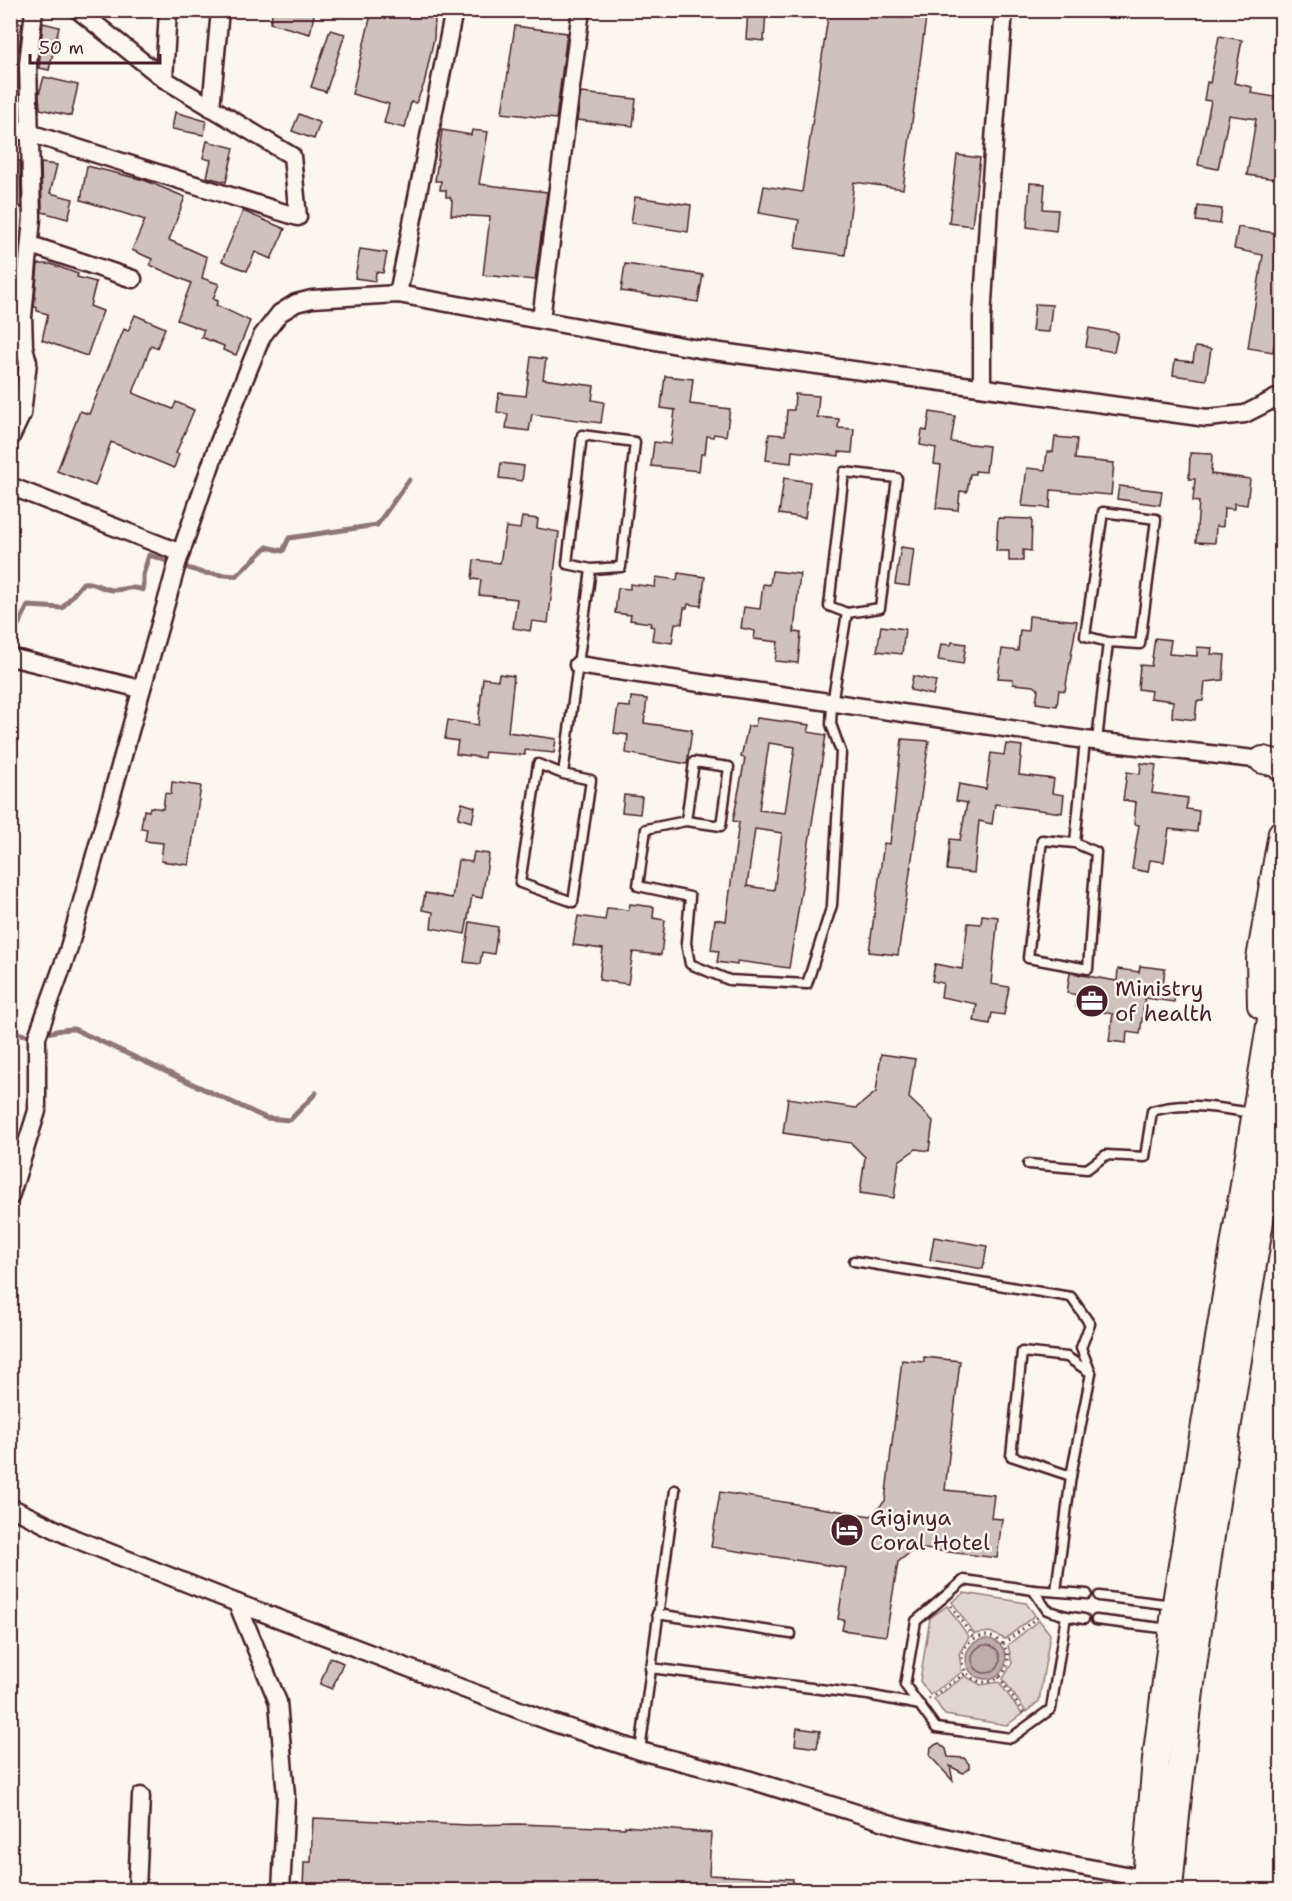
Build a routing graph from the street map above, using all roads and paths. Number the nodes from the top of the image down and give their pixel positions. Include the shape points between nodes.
1 (34, 10) edge
2 (78, 10) edge
3 (168, 10) edge
4 (220, 10) edge
5 (454, 10) edge
6 (581, 10) edge
7 (1004, 10) edge
8 (164, 79) junction
9 (211, 108) junction
10 (10, 127) edge
11 (30, 133) junction
12 (31, 245) junction
13 (134, 279) dead end
14 (398, 294) junction
15 (17, 317) edge
16 (541, 319) junction
17 (982, 386) junction
18 (1281, 395) edge
19 (10, 440) edge
20 (10, 486) edge
21 (181, 553) junction
22 (591, 569) junction
23 (846, 613) junction
24 (1108, 642) junction
25 (10, 657) edge
26 (578, 665) junction
27 (141, 689) junction
28 (832, 704) junction
29 (1091, 741) junction
30 (1275, 761) edge
31 (563, 774) junction
32 (686, 821) junction
33 (1281, 833) edge
34 (1074, 843) junction
35 (1281, 952) edge
36 (1272, 1076) edge
37 (1256, 1114) junction
38 (16, 1155) edge
39 (1028, 1164) dead end
40 (10, 1197) edge
41 (854, 1261) dead end
42 (1091, 1373) junction
43 (1071, 1476) junction
44 (675, 1490) dead end
45 (10, 1507) edge
46 (1033, 1590) junction
47 (1056, 1591) junction
48 (1087, 1594) dead end
49 (943, 1595) junction
50 (1099, 1596) dead end
51 (237, 1603) junction
52 (1047, 1610) junction
53 (657, 1614) junction
54 (1066, 1616) junction
55 (1175, 1618) junction
56 (1084, 1619) dead end
57 (1096, 1620) dead end
58 (791, 1634) dead end
59 (974, 1639) junction
60 (1003, 1644) junction
61 (650, 1668) junction
62 (967, 1672) junction
63 (999, 1677) junction
64 (920, 1705) junction
65 (1031, 1724) junction
66 (640, 1752) junction
67 (141, 1796) dead end
68 (1154, 1887) edge
69 (137, 1890) edge
70 (280, 1890) edge

1 - 11 street via 28,64
2 - 8 street
3 - 8 street
4 - 9 street
5 - 14 street
6 - 16 street
7 - 17 street via 988,206
8 - 9 street
9 - 11 street via 292,156 298,217
10 - 11 street
11 - 12 street
12 - 13 street
12 - 15 street
14 - 16 street
14 - 21 street via 304,300 280,313 262,336 217,447
15 - 19 street via 27,362 22,414
16 - 17 street via 699,349
17 - 18 street via 1207,418 1245,414
20 - 21 street
21 - 27 street
22 - 22 lane via 567,564 582,435 634,442 621,567
22 - 26 lane
23 - 23 lane via 829,606 844,472 897,478 880,608
23 - 28 lane
24 - 24 lane via 1085,636 1103,512 1156,519 1140,644
24 - 29 lane
25 - 27 street
26 - 28 street
26 - 31 lane
27 - 38 street via 68,951 37,1037 37,1111
28 - 29 street
28 - 32 lane via 831,724 842,752 832,905 807,984 729,980 690,964 686,944 690,897 638,886 646,829
29 - 30 street
29 - 34 lane
31 - 31 lane via 591,780 573,902 520,883 538,764
32 - 32 lane via 694,762 729,767 721,826
33 - 36 main road via 1260,959
34 - 34 lane via 1096,852 1088,969 1028,958 1042,840
35 - 36 main road
36 - 37 main road
36 - 68 main road via 1180,1762
37 - 39 lane via 1196,1105 1167,1106 1152,1111 1145,1157 1106,1155 1087,1169
37 - 55 main road
38 - 40 street
41 - 42 lane via 1071,1297 1090,1324 1081,1348
42 - 43 lane
42 - 43 lane via 1067,1357 1022,1352 1011,1456
43 - 47 lane
44 - 53 lane
45 - 51 street via 73,1538
46 - 47 lane
46 - 49 lane via 964,1580
46 - 52 lane
47 - 48 lane
49 - 59 path
49 - 64 lane via 916,1621 905,1685
50 - 55 lane
51 - 66 street
51 - 70 street via 278,1702 286,1796
52 - 54 lane
52 - 60 path
53 - 58 lane
53 - 61 lane
54 - 56 lane
54 - 65 lane via 1051,1709
55 - 57 lane
55 - 68 main road via 1156,1760
59 - 60 path via 989,1636
59 - 62 path via 963,1655
60 - 63 path via 1008,1662
61 - 64 lane
61 - 66 lane
62 - 63 path via 982,1681
62 - 64 path
63 - 65 path
64 - 65 lane via 936,1728 1011,1738
66 - 68 street via 741,1777 901,1827
67 - 69 street

